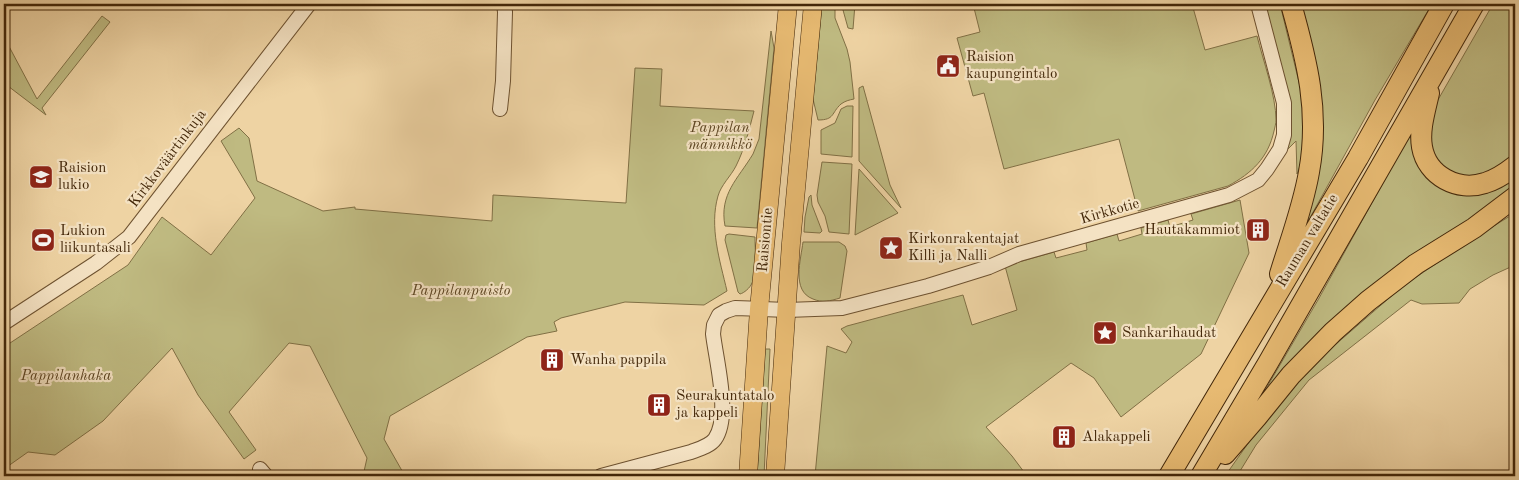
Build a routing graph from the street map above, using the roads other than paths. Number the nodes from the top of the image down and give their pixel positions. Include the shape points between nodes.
1 (309, 4) edge
2 (504, 4) edge
3 (788, 4) edge
4 (813, 4) edge
5 (1258, 4) edge
6 (1291, 4) edge
7 (1444, 4) edge
8 (1474, 4) edge
9 (1432, 77) junction
10 (500, 109) dead end
11 (1515, 166) edge
12 (1515, 197) edge
13 (1271, 304) junction
14 (759, 309) junction
15 (787, 310) junction
16 (4, 322) edge
17 (601, 476) edge
18 (748, 476) edge
19 (775, 476) edge
20 (1170, 476) edge
21 (1201, 476) edge
22 (1205, 476) edge

1 - 16 street, Kirkkoväärtinkuja via 129,237 96,263
2 - 10 street
3 - 14 main road, Raisiontie
4 - 15 main road, Raisiontie
5 - 15 street, Kirkkotie via 1284,103 1285,119 1280,149 1258,180 1229,195 1019,254 928,286 842,308
6 - 13 highway via 1310,80 1313,142 1301,205
7 - 13 highway, Rauman valtatie
8 - 9 highway, Rauman valtatie
9 - 11 highway via 1421,138 1423,151 1434,171 1449,182 1470,186 1487,183
9 - 21 highway, Rauman valtatie
12 - 22 highway via 1474,228 1416,264 1333,332 1291,375
13 - 20 highway, Rauman valtatie
14 - 15 street, Kirkkotie
14 - 17 street, Kirkkotie via 726,310 718,315 714,326 722,414 714,440 691,452
14 - 18 main road, Raisiontie
15 - 19 main road, Raisiontie

